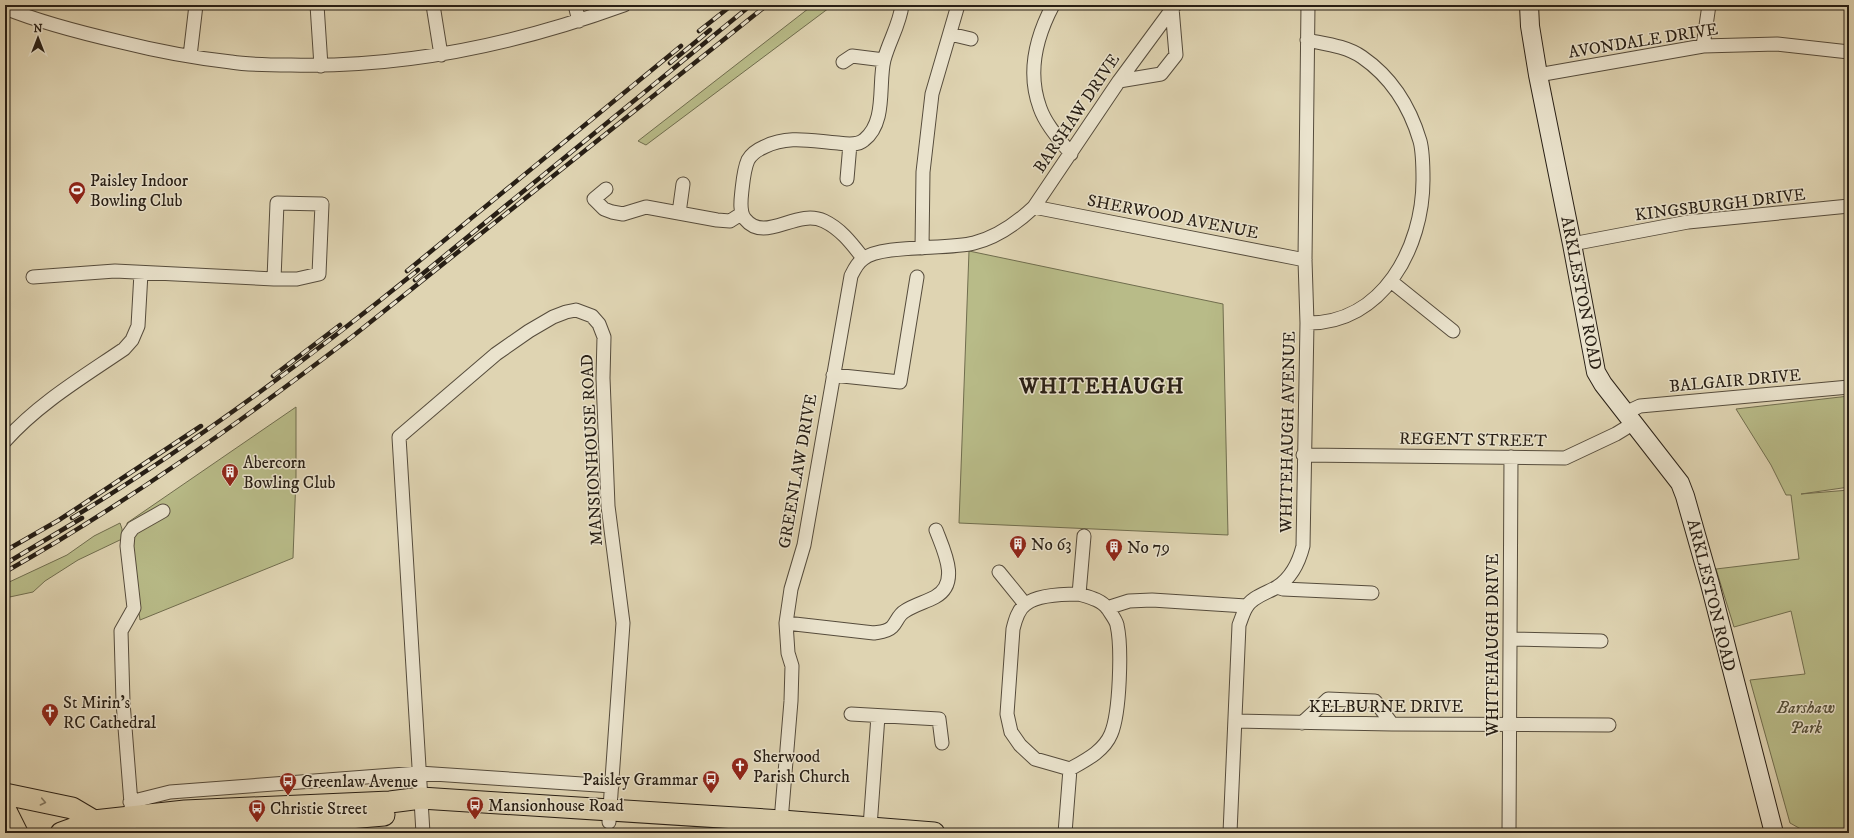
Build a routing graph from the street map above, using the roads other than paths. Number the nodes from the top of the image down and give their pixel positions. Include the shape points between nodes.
1 (196, 5) edge
2 (317, 5) edge
3 (432, 5) edge
4 (575, 5) edge
5 (624, 5) edge
6 (902, 5) edge
7 (958, 5) edge
8 (1053, 5) edge
9 (1308, 5) edge
10 (1529, 5) edge
11 (1709, 5) edge
12 (1173, 6) edge
13 (10, 8) edge
14 (579, 21) junction
15 (950, 34) junction
16 (971, 39) dead end
17 (1307, 40) junction
18 (1703, 46) junction
19 (1849, 52) edge
20 (441, 55) junction
21 (190, 56) junction
22 (884, 60) junction
23 (843, 62) dead end
24 (321, 66) junction
25 (1538, 75) junction
26 (1119, 81) junction
27 (850, 144) junction
28 (1071, 154) junction
29 (847, 179) dead end
30 (683, 184) dead end
31 (606, 189) dead end
32 (1849, 206) edge
33 (1034, 207) junction
34 (679, 213) junction
35 (741, 214) junction
36 (1572, 244) junction
37 (922, 248) junction
38 (863, 258) junction
39 (1305, 260) junction
40 (142, 273) junction
41 (33, 277) dead end
42 (917, 277) dead end
43 (274, 279) junction
44 (1392, 282) junction
45 (1307, 323) junction
46 (1453, 331) dead end
47 (833, 375) junction
48 (1849, 387) edge
49 (1629, 418) junction
50 (5, 440) edge
51 (1303, 455) junction
52 (1511, 457) junction
53 (163, 511) dead end
54 (936, 530) dead end
55 (1084, 536) dead end
56 (999, 572) dead end
57 (1277, 587) junction
58 (1372, 593) dead end
59 (1079, 594) junction
60 (1025, 604) junction
61 (1246, 606) junction
62 (1107, 608) junction
63 (786, 623) junction
64 (1510, 639) junction
65 (1601, 641) dead end
66 (851, 714) dead end
67 (878, 716) junction
68 (1235, 721) junction
69 (1302, 723) junction
70 (1392, 724) junction
71 (1511, 724) junction
72 (1609, 725) dead end
73 (942, 743) dead end
74 (1070, 769) junction
75 (419, 773) junction
76 (612, 786) junction
77 (5, 794) edge
78 (422, 804) junction
79 (5, 809) edge
80 (132, 816) junction
81 (609, 817) junction
82 (341, 819) edge
83 (186, 823) edge
84 (101, 827) edge
85 (738, 827) edge
86 (870, 827) junction
87 (778, 829) edge
88 (17, 833) edge
89 (61, 833) edge
90 (423, 833) edge
91 (934, 833) edge
92 (1065, 833) edge
93 (1230, 833) edge
94 (1509, 833) edge
95 (1774, 833) edge

1 - 21 street
2 - 24 street
3 - 20 street
4 - 14 street
5 - 14 street
6 - 22 street
7 - 15 street
8 - 28 street via 1035,50 1034,86 1040,109 1052,130
9 - 17 street, WHITEHAUGH AVENUE
10 - 25 street, ARKLESTON ROAD
11 - 18 street
12 - 26 street, BARSHAW DRIVE
12 - 26 street via 1176,55 1161,74
13 - 21 street via 78,32
14 - 20 street via 522,38
15 - 16 street
15 - 37 street via 932,94 922,184
17 - 39 street, WHITEHAUGH AVENUE
17 - 44 street via 1334,45 1361,56 1391,82 1402,99 1420,141 1423,200 1415,238
18 - 19 street, AVONDALE DRIVE via 1776,44
18 - 25 street, AVONDALE DRIVE
20 - 24 street
21 - 24 street via 232,63
22 - 23 street via 852,56
22 - 27 street via 874,129 864,140
25 - 36 street, ARKLESTON ROAD
26 - 28 street, BARSHAW DRIVE
27 - 29 street
27 - 35 street via 787,139 775,141 754,152 748,161 744,176
28 - 33 street, BARSHAW DRIVE
30 - 34 street
31 - 34 street via 594,199 604,209 612,212 623,214 646,207
32 - 36 street, KINGSBURGH DRIVE via 1688,222
33 - 37 street, BARSHAW DRIVE via 1019,221 1000,233 974,243
33 - 39 street, SHERWOOD AVENUE
34 - 35 street via 730,221
35 - 38 street via 754,227 762,230 800,218 824,221 846,236
36 - 49 street, ARKLESTON ROAD via 1596,372
37 - 38 street via 879,252
38 - 47 street, GREENLAW DRIVE via 851,276
39 - 45 street, WHITEHAUGH AVENUE
40 - 41 street via 115,271
40 - 43 street
40 - 50 street via 138,326 132,340 124,349 40,406
42 - 47 street via 900,382
43 - 43 street via 277,203 322,204 319,274 297,279
44 - 45 street via 1355,312 1328,322
44 - 46 street
45 - 51 street, WHITEHAUGH AVENUE
47 - 63 street, GREENLAW DRIVE via 804,545 791,589
48 - 49 street, BALGAIR DRIVE via 1640,406
49 - 52 street, REGENT STREET via 1616,434 1565,458
49 - 95 street, ARKLESTON ROAD via 1680,483 1685,496
51 - 52 street, REGENT STREET
51 - 57 street, WHITEHAUGH AVENUE via 1303,546 1294,569
52 - 64 street, WHITEHAUGH DRIVE
53 - 80 street via 133,528 128,535 134,608 121,631 123,702
54 - 63 street via 949,567 949,577 944,588 937,596 904,611 886,631 874,633
55 - 59 street
56 - 60 street
57 - 58 street
57 - 61 street, WHITEHAUGH AVENUE via 1260,595
59 - 60 street via 1044,598
59 - 62 street via 1095,599
60 - 74 street via 1017,616 1013,629 1008,720 1020,745 1035,759
61 - 62 street via 1152,600 1129,601
61 - 68 street via 1240,625
62 - 74 street via 1117,624 1119,644 1117,712 1111,735 1103,746 1094,755
63 - 87 street, GREENLAW DRIVE via 788,653 792,666
64 - 65 street
64 - 71 street, WHITEHAUGH DRIVE
66 - 67 street
67 - 73 street via 939,718
67 - 86 street
68 - 69 street, KELBURNE DRIVE
68 - 93 street
69 - 70 street, KELBURNE DRIVE
69 - 70 street via 1328,699 1375,701
70 - 71 street, KELBURNE DRIVE
71 - 72 street, KELBURNE DRIVE
71 - 94 street, WHITEHAUGH DRIVE
74 - 92 street
75 - 76 street
75 - 76 street, MANSIONHOUSE ROAD via 399,437 496,354 553,317 576,310 592,316 599,324 604,337 608,506 623,623
75 - 78 street
75 - 80 street via 170,792
76 - 81 street, MANSIONHOUSE ROAD
77 -> 84 main road via 72,808
78 - 81 main road
78 - 82 main road via 390,802
78 - 90 street
79 - 88 main road
80 - 83 main road
80 - 84 main road
81 - 85 main road
82 - 83 main road via 246,810
84 - 89 main road
85 - 87 main road
86 - 87 main road
86 - 91 main road

